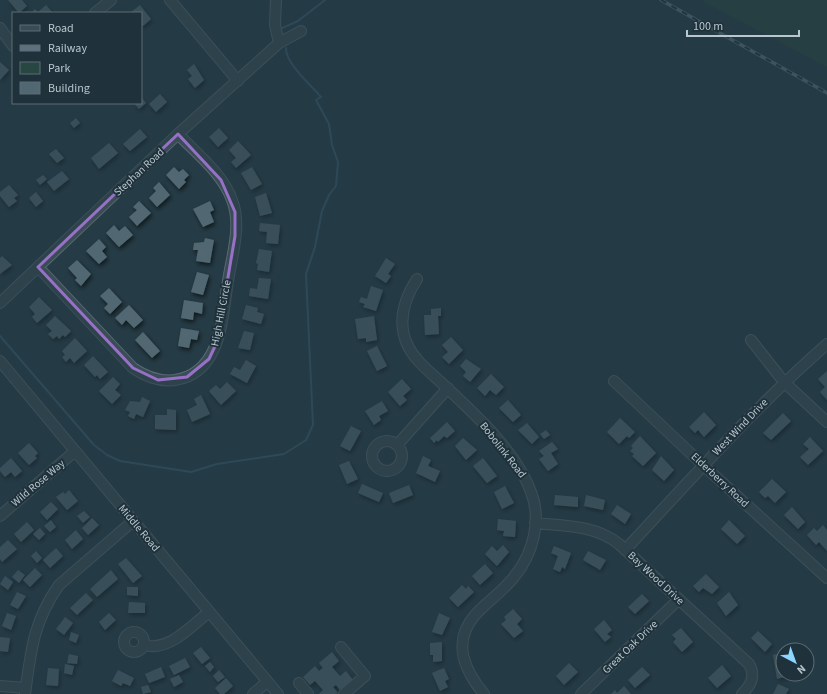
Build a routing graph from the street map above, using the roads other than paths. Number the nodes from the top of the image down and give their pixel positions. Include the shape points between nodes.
1 (111, 0) edge
2 (170, 0) edge
3 (276, 0) edge
4 (96, 12) edge
5 (0, 28) edge
6 (301, 31) dead end
7 (279, 43) junction
8 (12, 45) edge
9 (238, 81) junction
10 (178, 134) junction
11 (38, 267) junction
12 (417, 279) dead end
13 (0, 303) edge
14 (750, 340) dead end
15 (827, 344) edge
16 (0, 361) edge
17 (614, 381) dead end
18 (784, 382) junction
19 (448, 388) junction
20 (827, 422) edge
21 (398, 444) dead end
22 (75, 451) junction
23 (703, 465) junction
24 (0, 516) edge
25 (134, 521) junction
26 (536, 523) junction
27 (626, 550) junction
28 (827, 578) edge
29 (679, 599) junction
30 (209, 612) junction
31 (144, 645) dead end
32 (341, 647) dead end
33 (267, 682) junction
34 (299, 683) dead end
35 (0, 686) edge
36 (26, 691) edge
37 (252, 694) edge
38 (278, 694) edge
39 (308, 694) edge
40 (344, 694) edge
41 (484, 694) edge
42 (581, 694) edge
43 (742, 694) edge

1 - 4 street
2 - 9 street
3 - 7 street via 275,25
5 - 8 street
6 - 7 street, Stephan Road
7 - 9 street, Stephan Road
9 - 10 street, Stephan Road
10 - 11 street, Stephan Road
10 - 11 street, High Hill Circle via 221,180 230,195 235,212 235,236 217,342 203,366 187,377 168,381 141,374
11 - 13 street, Stephan Road
12 - 19 street, Bobolink Road via 404,304 404,334 410,349 419,361
14 - 18 street
15 - 18 street, West Wind Drive
16 - 22 street, Middle Road
17 - 23 street, Elderberry Road
18 - 20 street
18 - 23 street, West Wind Drive
19 - 21 street
19 - 26 street, Bobolink Road via 484,425 520,470 532,494
22 - 24 street, Wild Rose Way
22 - 25 street, Middle Road
23 - 27 street, West Wind Drive
23 - 28 street, Elderberry Road
25 - 30 street, Middle Road
25 - 36 street via 59,585 44,607 35,632
26 - 27 street, Bay Wood Drive via 600,532 611,537
26 - 41 street, Bobolink Road via 531,547 521,568 474,616 465,633 462,653 464,662 472,680
27 - 29 street, Bay Wood Drive
29 - 42 street, Great Oak Drive
29 - 43 street, Bay Wood Drive via 749,664 753,675 750,686
30 - 31 street via 173,640 156,647
30 - 33 street, Middle Road
32 - 40 street via 365,676
33 - 37 street
33 - 38 street, Middle Road
34 - 39 street
35 - 36 street

